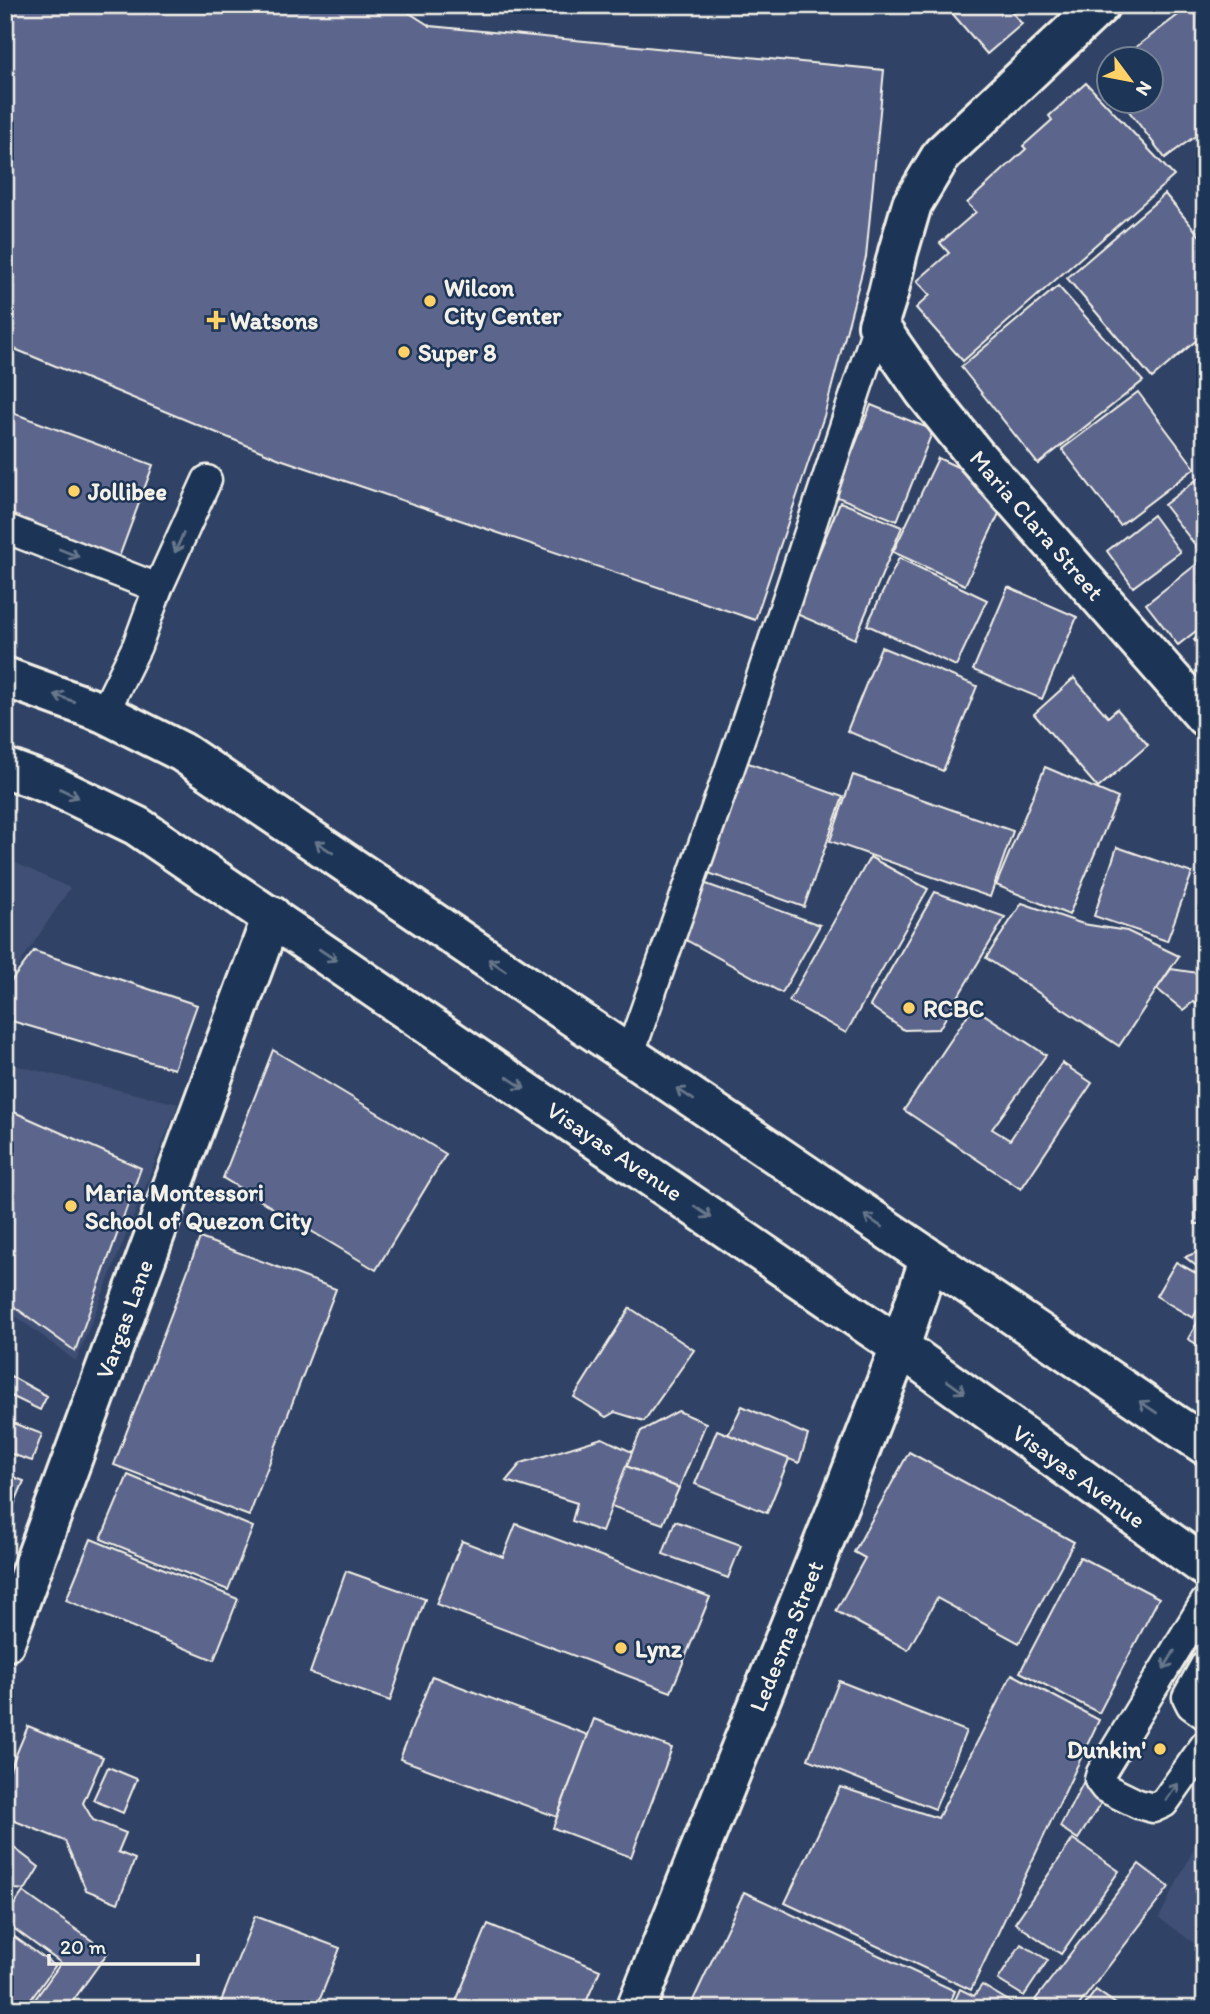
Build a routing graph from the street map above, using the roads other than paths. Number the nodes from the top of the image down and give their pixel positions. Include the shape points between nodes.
1 (1100, 5) edge
2 (878, 325) junction
3 (207, 480) dead end
4 (5, 527) edge
5 (158, 588) junction
6 (5, 677) edge
7 (104, 713) junction
8 (1205, 717) edge
9 (5, 768) edge
10 (272, 916) junction
11 (629, 1056) junction
12 (929, 1260) junction
13 (900, 1347) junction
14 (1205, 1445) edge
15 (1205, 1567) edge
16 (1205, 1602) edge
17 (5, 1642) edge
18 (1205, 1665) edge
19 (1205, 1715) edge
20 (1205, 1745) edge
21 (635, 2009) edge

1 - 2 main road via 942,154 912,204
2 - 8 main road, Maria Clara Street via 976,456
2 - 11 lane
3 -> 5 lane
4 -> 5 lane
5 - 7 lane via 137,646
7 -> 6 main road
11 -> 7 main road via 181,752
9 -> 10 main road, Visayas Avenue via 137,826
10 -> 13 main road, Visayas Avenue
10 - 17 main road, Vargas Lane
12 -> 11 main road
12 - 13 main road, Ledesma Street
14 -> 12 main road
13 -> 15 main road, Visayas Avenue
13 - 21 main road, Ledesma Street
16 -> 20 lane via 1099,1780 1116,1793 1153,1808 1164,1803
18 - 19 lane via 1186,1697

